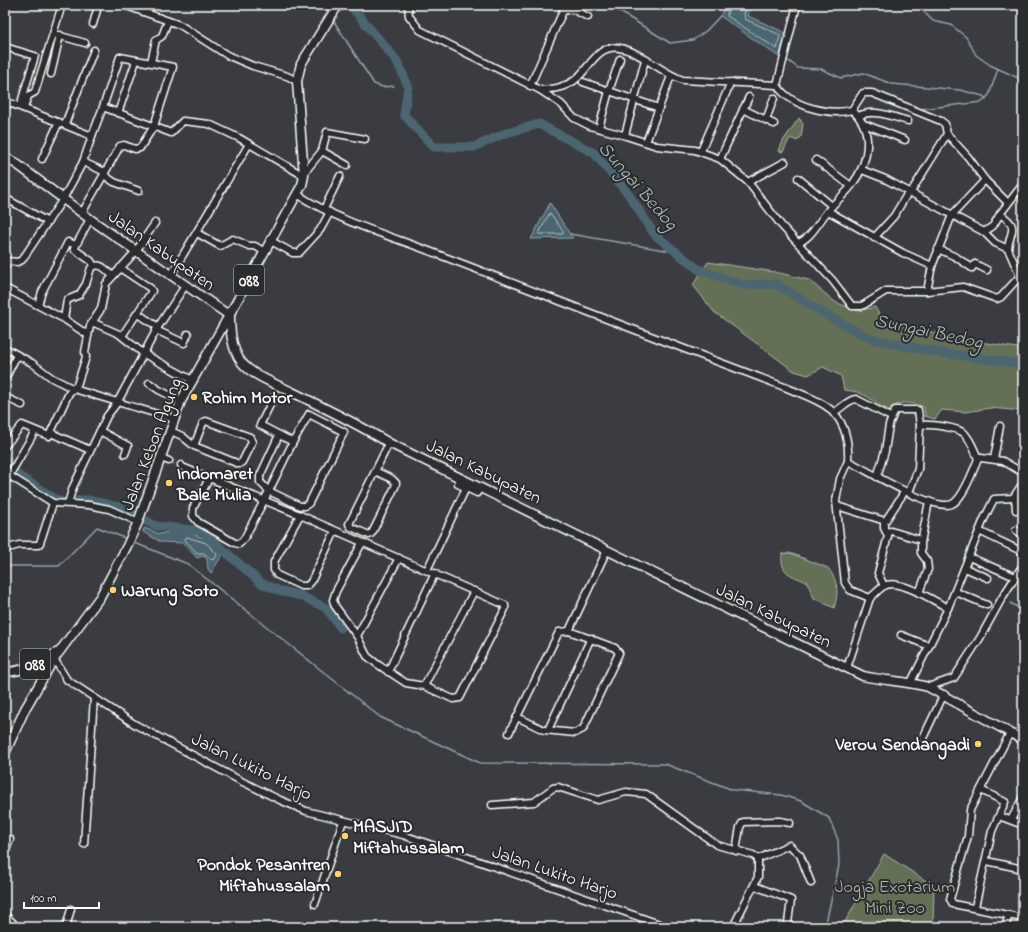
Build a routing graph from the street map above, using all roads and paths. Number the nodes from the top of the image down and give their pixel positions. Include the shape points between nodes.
1 (62, 5) edge
2 (94, 5) edge
3 (124, 5) edge
4 (338, 5) edge
5 (408, 5) edge
6 (797, 5) edge
7 (588, 17) dead end
8 (168, 21) junction
9 (93, 24) dead end
10 (57, 35) junction
11 (85, 42) dead end
12 (5, 47) edge
13 (94, 50) dead end
14 (620, 59) dead end
15 (46, 60) junction
16 (645, 60) junction
17 (136, 61) junction
18 (54, 62) junction
19 (151, 62) junction
20 (51, 74) dead end
21 (671, 76) junction
22 (297, 81) junction
23 (583, 82) dead end
24 (732, 82) junction
25 (777, 85) junction
26 (530, 86) junction
27 (540, 90) junction
28 (609, 91) junction
29 (748, 97) dead end
30 (774, 98) dead end
31 (634, 99) junction
32 (5, 101) edge
33 (22, 107) junction
34 (103, 107) junction
35 (659, 108) junction
36 (743, 109) junction
37 (852, 110) junction
38 (118, 113) junction
39 (859, 116) junction
40 (766, 120) junction
41 (908, 121) dead end
42 (62, 123) junction
43 (774, 124) dead end
44 (864, 124) junction
45 (154, 126) junction
46 (599, 128) junction
47 (947, 134) junction
48 (625, 135) junction
49 (92, 136) junction
50 (365, 139) dead end
51 (904, 140) dead end
52 (646, 142) junction
53 (249, 144) junction
54 (322, 151) junction
55 (701, 151) junction
56 (5, 157) edge
57 (42, 159) dead end
58 (720, 159) junction
59 (816, 160) dead end
60 (83, 162) junction
61 (785, 162) dead end
62 (347, 165) dead end
63 (862, 170) junction
64 (104, 174) junction
65 (304, 174) junction
66 (340, 176) dead end
67 (798, 178) dead end
68 (985, 180) junction
69 (748, 182) junction
70 (1023, 184) edge
71 (851, 186) junction
72 (139, 191) dead end
73 (911, 192) junction
74 (297, 194) junction
75 (5, 198) edge
76 (63, 199) junction
77 (1008, 202) junction
78 (832, 206) junction
79 (324, 209) junction
80 (828, 211) junction
81 (330, 212) junction
82 (82, 213) junction
83 (1000, 214) junction
84 (952, 216) junction
85 (90, 219) junction
86 (48, 222) junction
87 (155, 223) dead end
88 (984, 232) junction
89 (197, 233) junction
90 (874, 238) junction
91 (271, 241) junction
92 (798, 243) junction
93 (76, 245) junction
94 (938, 249) junction
95 (1008, 249) junction
96 (136, 252) junction
97 (265, 252) junction
98 (94, 266) junction
99 (932, 266) junction
100 (5, 267) edge
101 (120, 268) junction
102 (987, 270) dead end
103 (113, 276) junction
104 (171, 276) junction
105 (1022, 276) edge
106 (186, 286) junction
107 (5, 288) edge
108 (927, 291) junction
109 (38, 305) junction
110 (137, 313) junction
111 (230, 316) junction
112 (64, 319) junction
113 (92, 322) junction
114 (157, 329) junction
115 (188, 334) dead end
116 (88, 335) junction
117 (122, 336) junction
118 (5, 348) edge
119 (144, 354) junction
120 (17, 355) junction
121 (5, 379) edge
122 (192, 380) junction
123 (149, 382) dead end
124 (74, 389) junction
125 (5, 397) edge
126 (274, 397) dead end
127 (181, 401) junction
128 (117, 403) junction
129 (22, 405) dead end
130 (833, 413) junction
131 (891, 417) junction
132 (174, 419) junction
133 (920, 425) junction
134 (1000, 426) dead end
135 (35, 431) junction
136 (100, 431) junction
137 (170, 431) junction
138 (51, 433) junction
139 (279, 435) junction
140 (293, 442) junction
141 (389, 443) junction
142 (5, 446) edge
143 (194, 446) junction
144 (90, 450) junction
145 (125, 454) dead end
146 (161, 458) junction
147 (978, 459) junction
148 (994, 459) junction
149 (169, 461) tunnel mouth
150 (848, 461) junction
151 (178, 464) tunnel mouth
152 (5, 468) edge
153 (375, 471) junction
154 (1023, 473) edge
155 (10, 476) junction
156 (877, 477) junction
157 (460, 478) junction
158 (209, 479) junction
159 (5, 483) edge
160 (1023, 483) edge
161 (480, 487) junction
162 (466, 488) junction
163 (269, 491) junction
164 (907, 492) junction
165 (1015, 496) junction
166 (263, 501) junction
167 (929, 501) junction
168 (53, 503) junction
169 (68, 503) junction
170 (837, 506) junction
171 (1016, 510) dead end
172 (300, 515) junction
173 (885, 521) junction
174 (138, 522) junction
175 (1016, 530) dead end
176 (335, 531) junction
177 (979, 531) junction
178 (887, 532) junction
179 (1023, 535) edge
180 (921, 540) junction
181 (362, 543) junction
182 (5, 549) edge
183 (607, 550) junction
184 (1023, 552) edge
185 (969, 557) junction
186 (399, 558) junction
187 (1023, 565) edge
188 (965, 568) junction
189 (427, 570) junction
190 (434, 573) junction
191 (1013, 576) dead end
192 (988, 578) dead end
193 (884, 586) junction
194 (474, 591) junction
195 (956, 592) junction
196 (919, 593) junction
197 (870, 598) junction
198 (988, 605) dead end
199 (948, 608) junction
200 (569, 631) junction
201 (901, 635) dead end
202 (357, 636) junction
203 (591, 638) junction
204 (929, 646) junction
205 (53, 657) junction
206 (847, 668) junction
207 (5, 672) edge
208 (388, 672) junction
209 (911, 682) junction
210 (424, 686) junction
211 (928, 686) junction
212 (944, 694) junction
213 (94, 698) junction
214 (517, 717) junction
215 (548, 730) junction
216 (510, 733) dead end
217 (1010, 733) junction
218 (923, 738) dead end
219 (1023, 740) edge
220 (5, 753) edge
221 (981, 790) junction
222 (1023, 797) edge
223 (492, 805) dead end
224 (999, 816) junction
225 (1011, 820) junction
226 (343, 821) junction
227 (790, 823) dead end
228 (1023, 825) edge
229 (10, 838) dead end
230 (84, 844) dead end
231 (736, 851) junction
232 (5, 854) edge
233 (758, 859) junction
234 (987, 861) junction
235 (1023, 869) edge
236 (810, 883) dead end
237 (755, 886) junction
238 (315, 904) dead end
239 (975, 907) junction
240 (71, 909) dead end
241 (1008, 915) junction
242 (5, 916) edge
243 (1023, 918) edge
244 (788, 923) dead end
245 (17, 927) edge
246 (66, 927) edge
247 (668, 927) edge
248 (733, 927) edge
249 (1005, 927) edge

1 - 10 street
2 - 9 street via 97,10
3 - 8 street
4 - 22 main road, Jalan Kebon Agung / 088 via 300,64
5 - 26 street via 409,16 420,30
6 - 25 street
7 - 26 street via 572,9 563,11
8 - 19 street via 162,36 156,40
8 - 22 street via 180,25 227,55
10 - 11 street
10 - 15 street
10 - 18 street
12 - 33 street via 35,56
13 - 42 street
14 - 28 street
15 - 18 street
15 - 33 street via 35,92 28,96
16 - 21 street
16 - 27 street via 622,48 611,47 599,53 571,82 554,89
16 - 31 street
17 - 19 street
17 - 34 street via 119,58
17 - 38 street
18 - 20 street
19 - 45 street via 173,69
21 - 24 street via 691,81
21 - 35 street
22 - 65 main road, Jalan Kebon Agung / 088
23 - 28 street
24 - 25 street
24 - 55 street
25 - 37 street via 782,92 799,103 833,111
26 - 27 street
27 - 46 street via 561,104 574,118
28 - 31 street
28 - 46 street
29 - 36 street
30 - 40 street
31 - 35 street
31 - 48 street
32 - 33 street
33 - 42 street
34 - 38 street
34 - 49 street
35 - 52 street
36 - 40 street
36 - 58 street
37 - 39 street
37 - 47 street via 863,93 872,93 941,121 945,124
38 - 45 street
39 - 41 street via 869,112
39 - 44 street
40 - 43 street
42 - 49 street
42 - 57 street
44 - 51 street
44 - 63 street via 867,138
45 - 53 street via 170,133 183,122 209,124
45 - 64 street via 140,148 120,146
46 - 48 street
47 - 68 street
47 - 73 street
48 - 52 street
49 - 60 street
50 - 54 street via 327,132
52 - 55 street via 657,146
53 - 65 street
53 - 89 street
54 - 62 street
54 - 65 street
55 - 58 street
56 - 76 main road, Jalan Kabupaten
58 - 69 street
59 - 71 street
60 - 64 street
60 - 76 street
61 - 69 street
63 - 71 street
63 - 73 street
64 - 72 street via 114,182
64 - 82 street
65 - 74 main road, Jalan Kebon Agung / 088
66 - 79 street
67 - 78 street
68 - 77 street
68 - 84 street
69 - 92 street
70 - 77 street
71 - 78 street
73 - 84 street
73 - 90 street
74 - 79 street
74 - 91 main road, Jalan Kebon Agung / 088
75 - 86 street
76 - 82 main road, Jalan Kabupaten
76 - 86 street
77 - 83 street
78 - 80 street
79 - 81 street
80 - 90 street
80 - 92 street via 808,237
81 - 91 street via 320,230 299,253 293,253
81 - 130 street via 800,393 824,405
82 - 85 main road, Jalan Kabupaten
83 - 88 street via 993,226
83 - 95 street via 1009,220 1012,227
84 - 88 street
84 - 94 street
85 - 93 street
85 - 96 main road, Jalan Kabupaten
86 - 100 street via 22,260 8,261
87 - 96 street
88 - 95 street via 995,243
89 - 97 street via 220,246 232,239
89 - 104 street
90 - 99 street via 902,254
91 - 97 main road, Jalan Kebon Agung / 088
92 - 108 street via 852,306 862,306 886,291
93 - 98 street via 75,250
93 - 109 street via 68,242
94 - 99 street
94 - 102 street via 972,268 976,264
95 - 105 street
96 - 101 street
96 - 104 main road, Jalan Kabupaten
97 - 111 main road, Jalan Kebon Agung / 088
98 - 103 street via 102,266
98 - 112 street via 79,295 68,299
99 - 108 street
101 - 103 street
101 - 110 street via 152,290
103 - 113 street via 106,284 101,309
104 - 106 main road, Jalan Kabupaten
105 - 108 street via 997,299 966,287
106 - 111 main road, Jalan Kabupaten
106 - 114 street
107 - 109 street
109 - 112 street
110 - 114 street
110 - 117 street
111 - 122 main road, Jalan Kebon Agung / 088
111 - 141 main road, Jalan Kabupaten via 234,345 244,366 278,386 362,426
112 - 116 street
113 - 116 street
113 - 117 street
114 - 115 street via 184,343
114 - 119 street
116 - 124 street via 85,361
117 - 119 street
118 - 120 street
119 - 122 street
119 - 128 street
120 - 121 street
120 - 124 street
122 - 127 main road, Jalan Kebon Agung / 088
123 - 127 street
124 - 128 street
124 - 138 street via 69,393
125 - 129 street
126 - 139 street via 260,425
127 - 132 main road, Jalan Kebon Agung / 088
128 - 132 street
128 - 136 street
130 - 131 street via 854,399
130 - 150 street via 846,434
131 - 133 street via 898,409 918,410
131 - 156 street via 883,462
132 - 137 main road, Jalan Kebon Agung / 088
133 - 147 street via 963,432
133 - 164 street via 918,469
134 - 148 street
135 - 138 street via 48,436
135 - 142 street via 19,426
135 - 155 street
136 - 144 street
136 - 145 street via 128,446
137 - 143 street via 182,436
137 - 146 main road, Jalan Kebon Agung / 088
138 - 144 street
139 - 140 street
139 - 163 street via 260,476 260,482
140 - 163 street
140 - 163 street via 309,414 344,432 309,503 300,506
141 - 153 street
141 - 157 main road, Jalan Kabupaten
143 - 143 street via 203,422 206,421 250,437 252,442 241,464
144 - 169 street
146 - 149 street
146 - 174 main road, Jalan Kebon Agung / 088
147 - 148 street
147 - 167 street via 959,499 947,505
148 - 154 street via 1003,461
150 - 156 street
150 - 170 street via 838,487
151 - 158 street
152 - 155 street
153 - 153 street via 396,483 369,535 349,524
155 - 159 street
155 - 168 street
156 - 164 street
157 - 161 main road, Jalan Kabupaten
157 - 162 street via 458,484
158 - 166 street
158 - 166 street via 193,508 193,516 198,522 235,543 239,544 244,539
160 - 165 street
161 - 162 street via 477,493
161 - 183 main road, Jalan Kabupaten
162 - 189 street
163 - 166 street
164 - 167 street
164 - 173 street
165 - 171 street
165 - 177 street via 1010,500 994,499
166 - 172 street
167 - 180 street
168 - 169 street
168 - 182 street via 38,546 18,545
169 - 174 street via 115,511
170 - 173 street
170 - 197 street via 846,583 850,590
172 - 176 street
172 - 176 street via 274,562 274,570 277,575 301,586 307,586 311,582
173 - 178 street via 884,528
174 - 205 main road, Jalan Kebon Agung / 088 via 100,597 62,649
175 - 179 street
176 - 181 street
177 - 184 street
177 - 185 street
178 - 180 street
178 - 193 street via 886,549 878,574
180 - 196 street via 921,553 927,561 928,569
181 - 186 street
181 - 202 street via 333,600
183 - 200 street
183 - 206 main road, Jalan Kabupaten
185 - 188 street
185 - 191 street
186 - 189 street
186 - 202 street
187 - 211 street via 954,678
188 - 192 street
188 - 195 street
189 - 190 street
190 - 194 street
190 - 208 street
193 - 196 street via 900,585
193 - 197 street
194 - 210 street
194 - 210 street via 498,600 506,607 462,696 453,699
195 - 198 street
195 - 199 street
196 - 199 street
197 - 206 street
199 - 204 street
200 - 203 street
200 - 214 street via 559,632
201 - 204 street
202 - 208 street via 368,656
203 - 215 street
203 - 215 street via 615,648 619,653 618,657 583,730 574,733
204 - 209 street
205 - 207 main road, Jalan Kebon Agung / 088 via 16,672
205 - 213 street, Jalan Lukito Harjo via 67,680
205 - 220 main road via 25,708
206 - 209 main road, Jalan Kabupaten via 882,681
208 - 210 street via 406,683
209 - 211 main road, Jalan Kabupaten
211 - 212 main road, Jalan Kabupaten
212 - 217 main road, Jalan Kabupaten
212 - 218 street
213 - 226 street, Jalan Lukito Harjo via 136,725 243,782 306,811
213 - 230 street
214 - 215 street
214 - 216 street
217 - 219 main road, Jalan Kabupaten
217 - 221 street
221 - 224 street via 1005,801
221 - 239 street via 970,810 968,836 950,899 953,904
222 - 225 street
223 - 231 street via 534,802 558,787 598,800 626,792 642,793 717,845
224 - 225 street
224 - 234 street via 991,837
225 - 228 street
226 - 238 street
226 - 247 street, Jalan Lukito Harjo via 403,835
227 - 231 street via 780,820 743,822
229 - 232 street
231 - 233 street
233 - 236 street via 790,845 804,863
233 - 237 street via 759,873
234 - 235 street
234 - 239 street
237 - 244 street via 792,900
237 - 248 street
239 - 241 street
240 - 246 street
241 - 243 street
241 - 249 street
242 - 245 street

